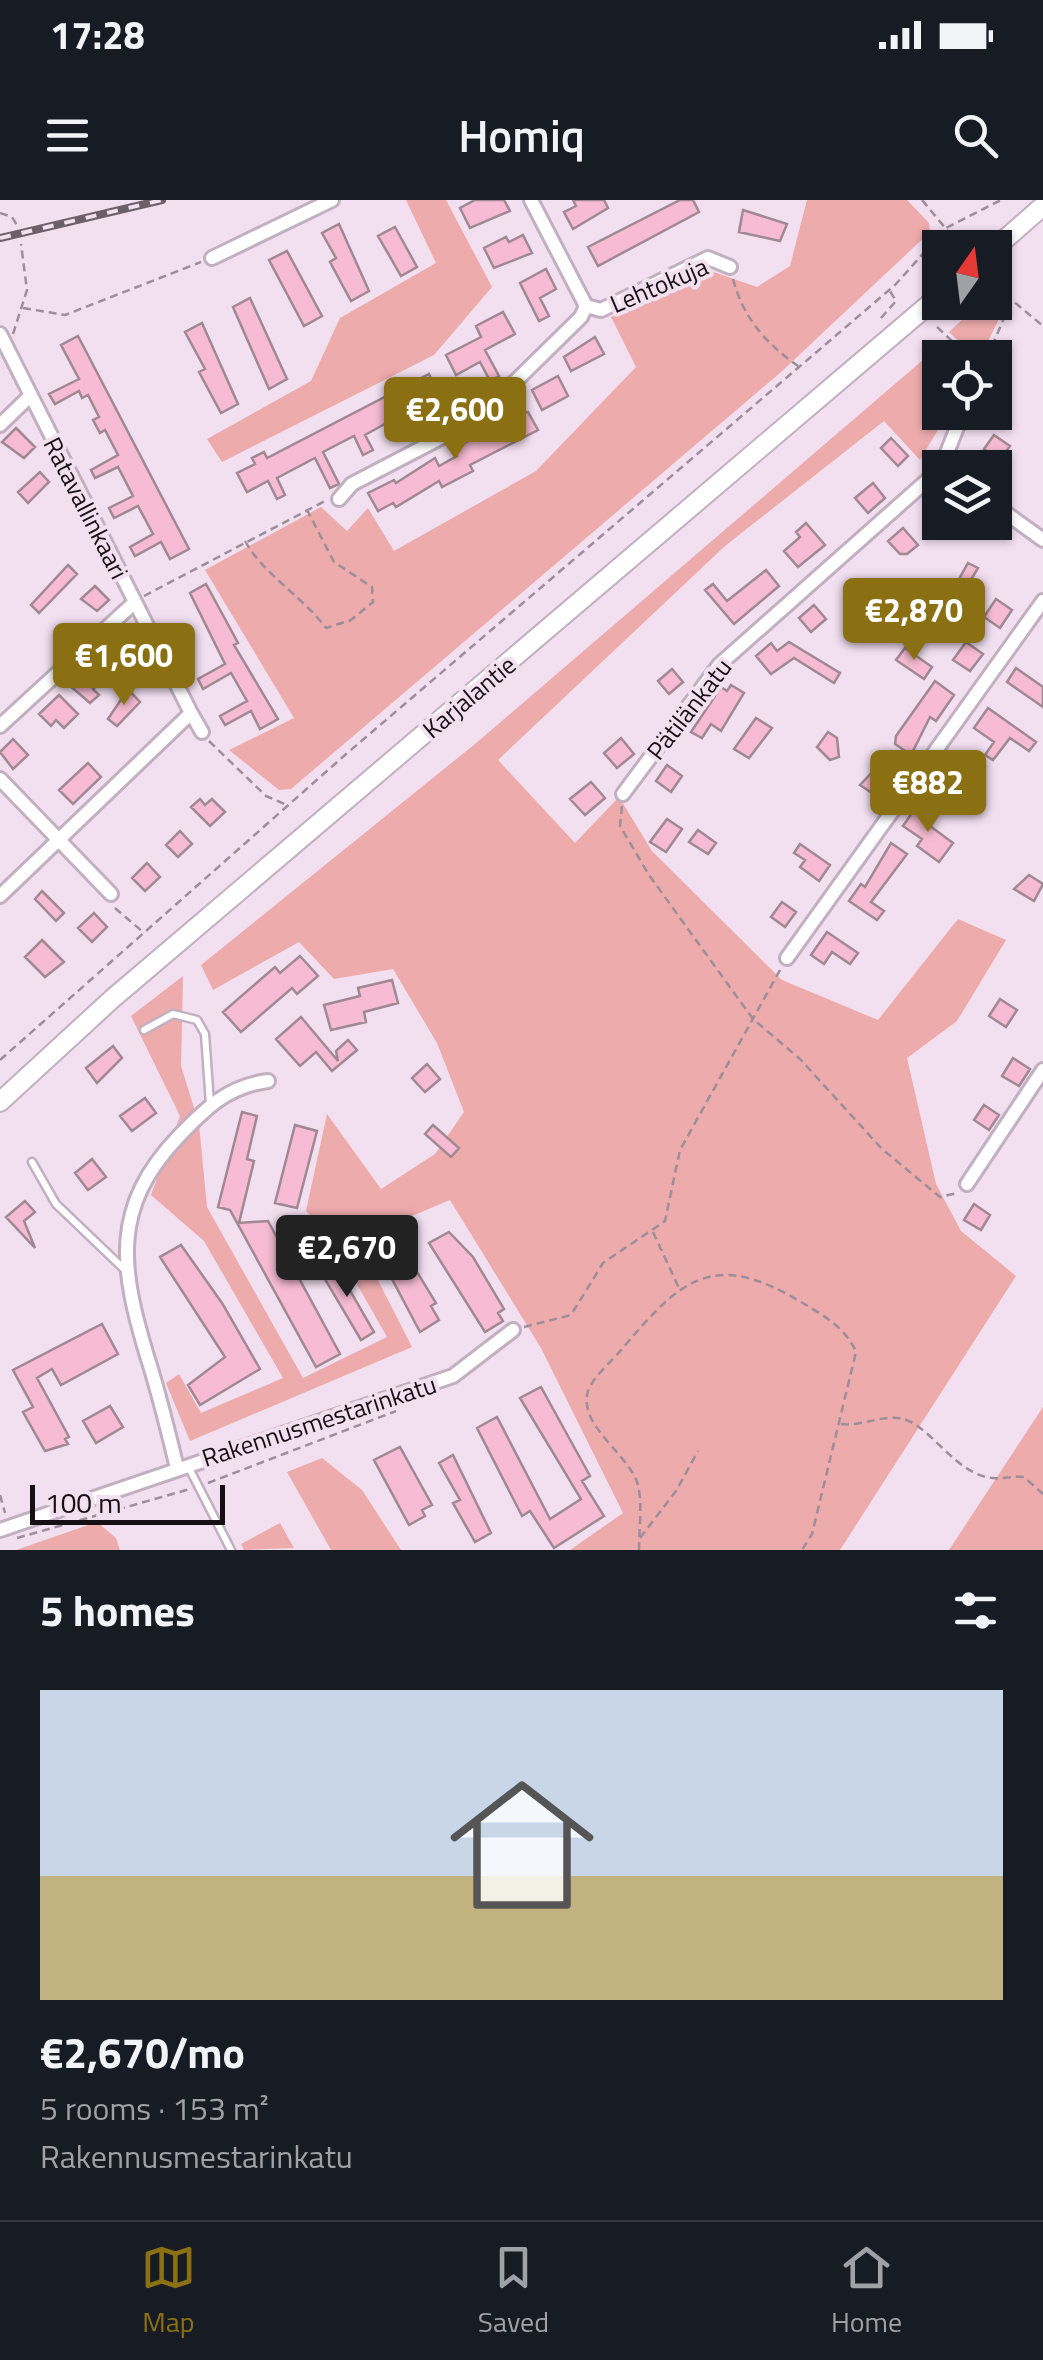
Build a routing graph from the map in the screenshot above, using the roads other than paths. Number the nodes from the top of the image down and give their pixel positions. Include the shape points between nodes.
1 (332, 200) edge
2 (531, 200) edge
3 (1043, 206) edge
4 (1012, 233) edge
5 (212, 258) road end
6 (730, 267) road end
7 (586, 306) junction
8 (922, 309) edge
9 (0, 334) edge
10 (28, 397) junction
11 (0, 424) edge
12 (922, 486) edge
13 (338, 499) road end
14 (1012, 517) edge
15 (1043, 540) edge
16 (135, 602) junction
17 (1043, 602) edge
18 (191, 713) junction
19 (0, 726) edge
20 (202, 732) road end
21 (0, 780) edge
22 (623, 794) road end
23 (57, 840) junction
24 (111, 894) road end
25 (0, 896) edge
26 (787, 958) road end
27 (144, 1030) dead end
28 (1043, 1070) edge
29 (268, 1080) dead end
30 (0, 1102) edge
31 (210, 1105) junction
32 (32, 1162) dead end
33 (967, 1184) road end
34 (124, 1269) junction
35 (514, 1330) road end
36 (182, 1466) junction
37 (0, 1530) edge
38 (231, 1550) edge

1 - 5 street
2 - 7 street
3 - 4 main road
6 - 7 street, Lehtokuja via 708,258 601,310
7 - 13 street via 477,418 352,484
8 - 30 main road, Karjalantie
9 - 10 street, Ratavallinkaari
10 - 11 street
10 - 16 street, Ratavallinkaari
12 - 22 street, Pätilänkatu via 720,665
14 - 15 street
16 - 18 street, Ratavallinkaari
16 - 19 street
17 - 26 street
18 - 20 street, Ratavallinkaari
18 - 23 street
21 - 23 street
23 - 24 street
23 - 25 street
27 - 31 lane via 173,1014 197,1020 206,1034
28 - 33 street
29 - 31 street via 240,1086
31 - 34 street via 141,1186
32 - 34 lane via 56,1204
34 - 36 street
35 - 36 street, Rakennusmestarinkatu via 453,1376
36 - 37 street, Rakennusmestarinkatu
36 - 38 lane

